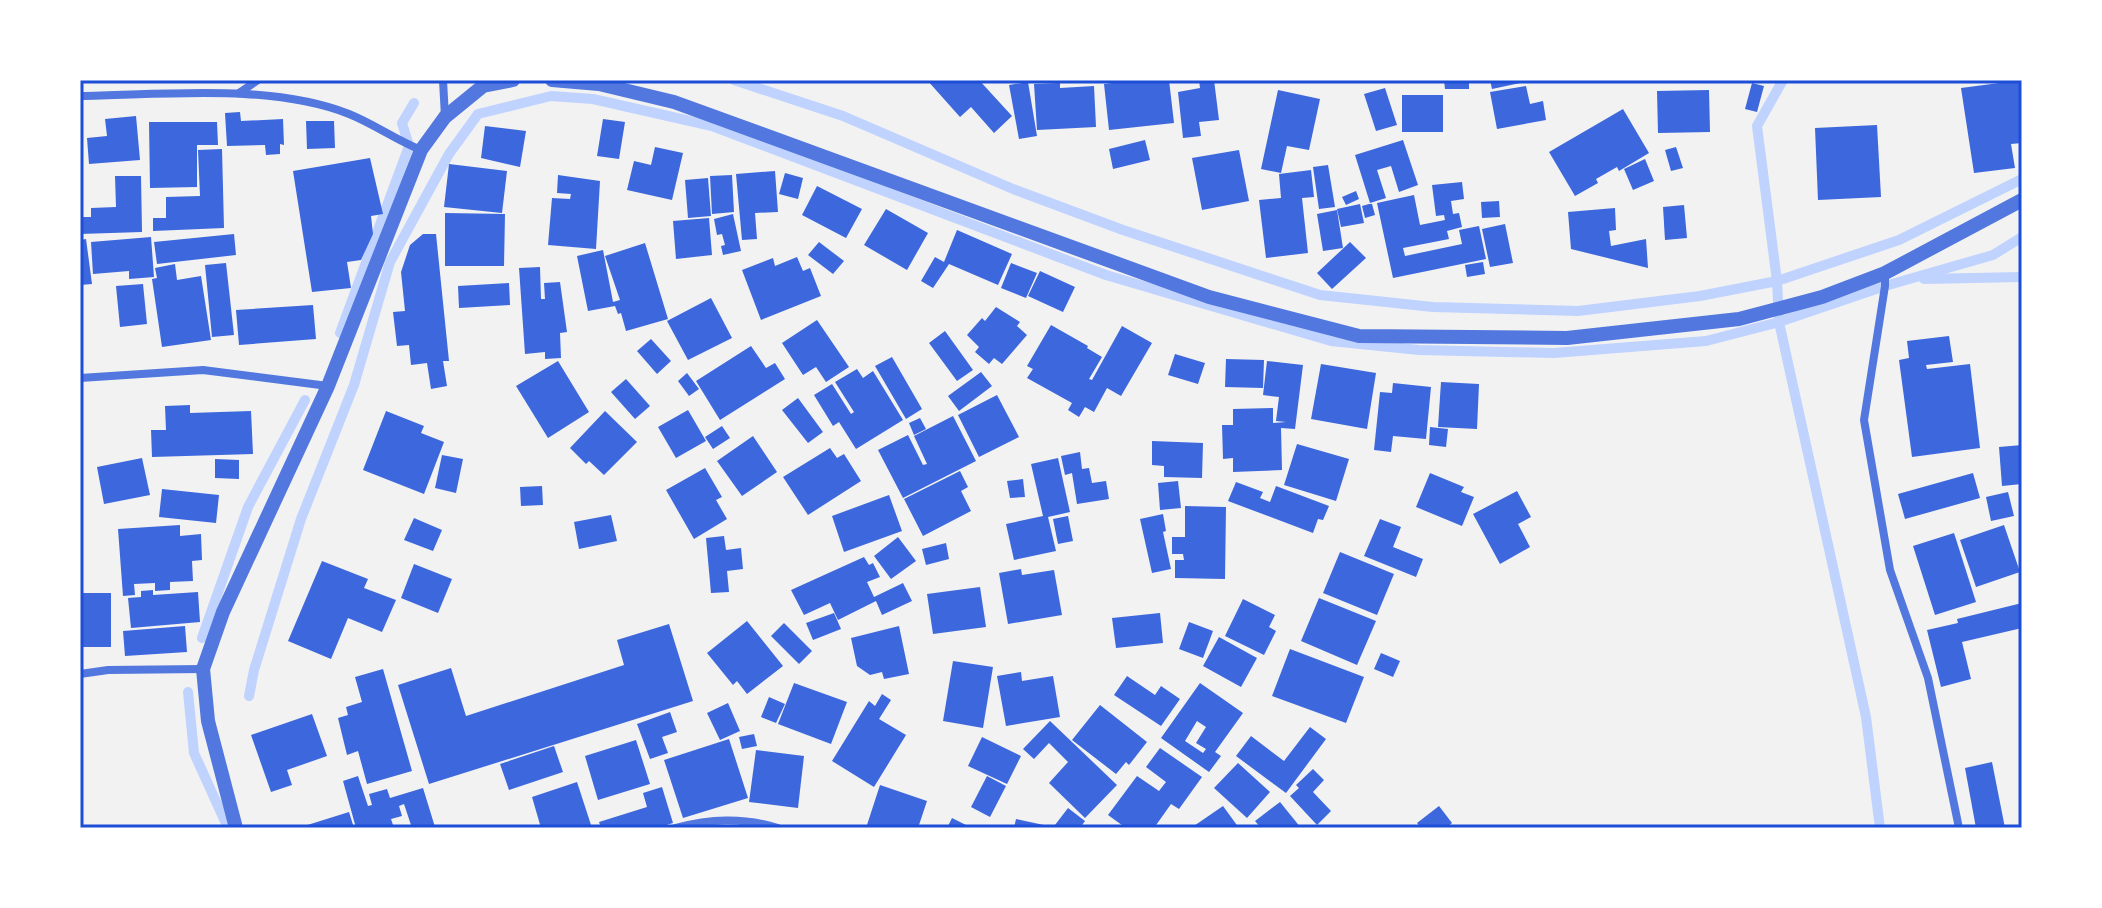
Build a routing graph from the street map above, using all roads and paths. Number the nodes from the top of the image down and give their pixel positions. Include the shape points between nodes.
1 (258, 80) edge
2 (443, 80) edge
3 (513, 80) edge
4 (552, 80) edge
5 (239, 93) junction
6 (80, 96) edge
7 (445, 117) junction
8 (421, 150) junction
9 (2022, 200) edge
10 (1885, 273) junction
11 (80, 378) edge
12 (328, 386) junction
13 (203, 669) junction
14 (80, 674) edge
15 (236, 828) edge
16 (675, 828) edge
17 (778, 828) edge
18 (1959, 828) edge

1 - 5 street
2 - 7 street
3 - 7 street via 483,86
4 - 10 street via 599,84 674,102 1209,297 1359,336 1567,338 1739,319
5 - 6 street
5 - 8 street via 349,114
7 - 8 street
8 - 12 street
9 - 10 street
10 - 18 street via 1864,420 1890,570 1928,678
11 - 12 street via 203,370
12 - 13 street via 223,612
13 - 14 street
13 - 15 street via 208,721
16 - 17 street via 709,819

